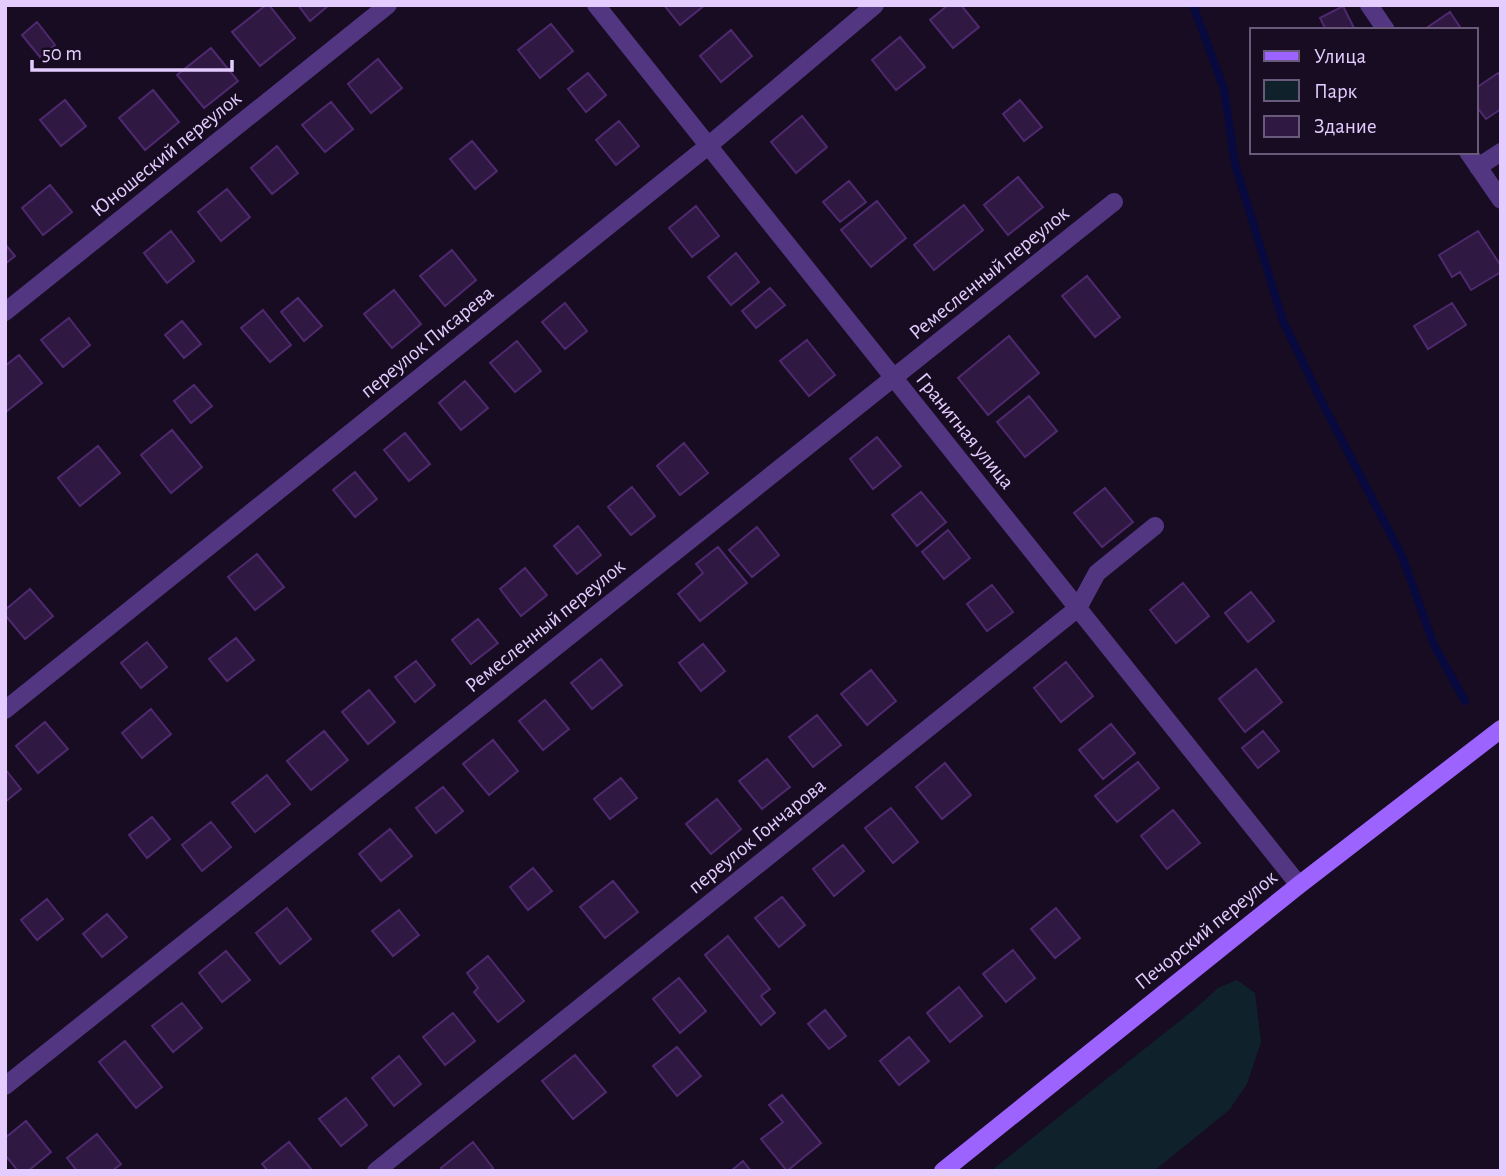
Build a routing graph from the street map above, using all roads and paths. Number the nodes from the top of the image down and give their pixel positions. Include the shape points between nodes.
1 (388, 5) edge
2 (596, 5) edge
3 (875, 5) edge
4 (1369, 5) edge
5 (1385, 28) edge
6 (708, 145) junction
7 (1501, 152) edge
8 (1473, 160) edge
9 (1501, 201) edge
10 (1114, 202) dead end
11 (5, 312) edge
12 (894, 377) junction
13 (1155, 526) dead end
14 (1078, 608) junction
15 (5, 710) edge
16 (1501, 729) edge
17 (1298, 885) junction
18 (5, 1086) edge
19 (376, 1171) edge
20 (943, 1171) edge

1 - 11 street, Юношеский переулок
2 - 6 street, Гранитная улица
3 - 6 street, переулок Писарева
4 - 5 street
6 - 12 street, Гранитная улица
6 - 15 street, переулок Писарева
7 - 8 street
8 - 9 street
10 - 12 street, Ремесленный переулок
12 - 14 street, Гранитная улица
12 - 18 street, Ремесленный переулок
13 - 14 street, переулок Гончарова via 1097,573
14 - 17 street, Гранитная улица
14 - 19 street, переулок Гончарова
16 - 17 street, Печорский переулок
17 - 20 street, Печорский переулок

